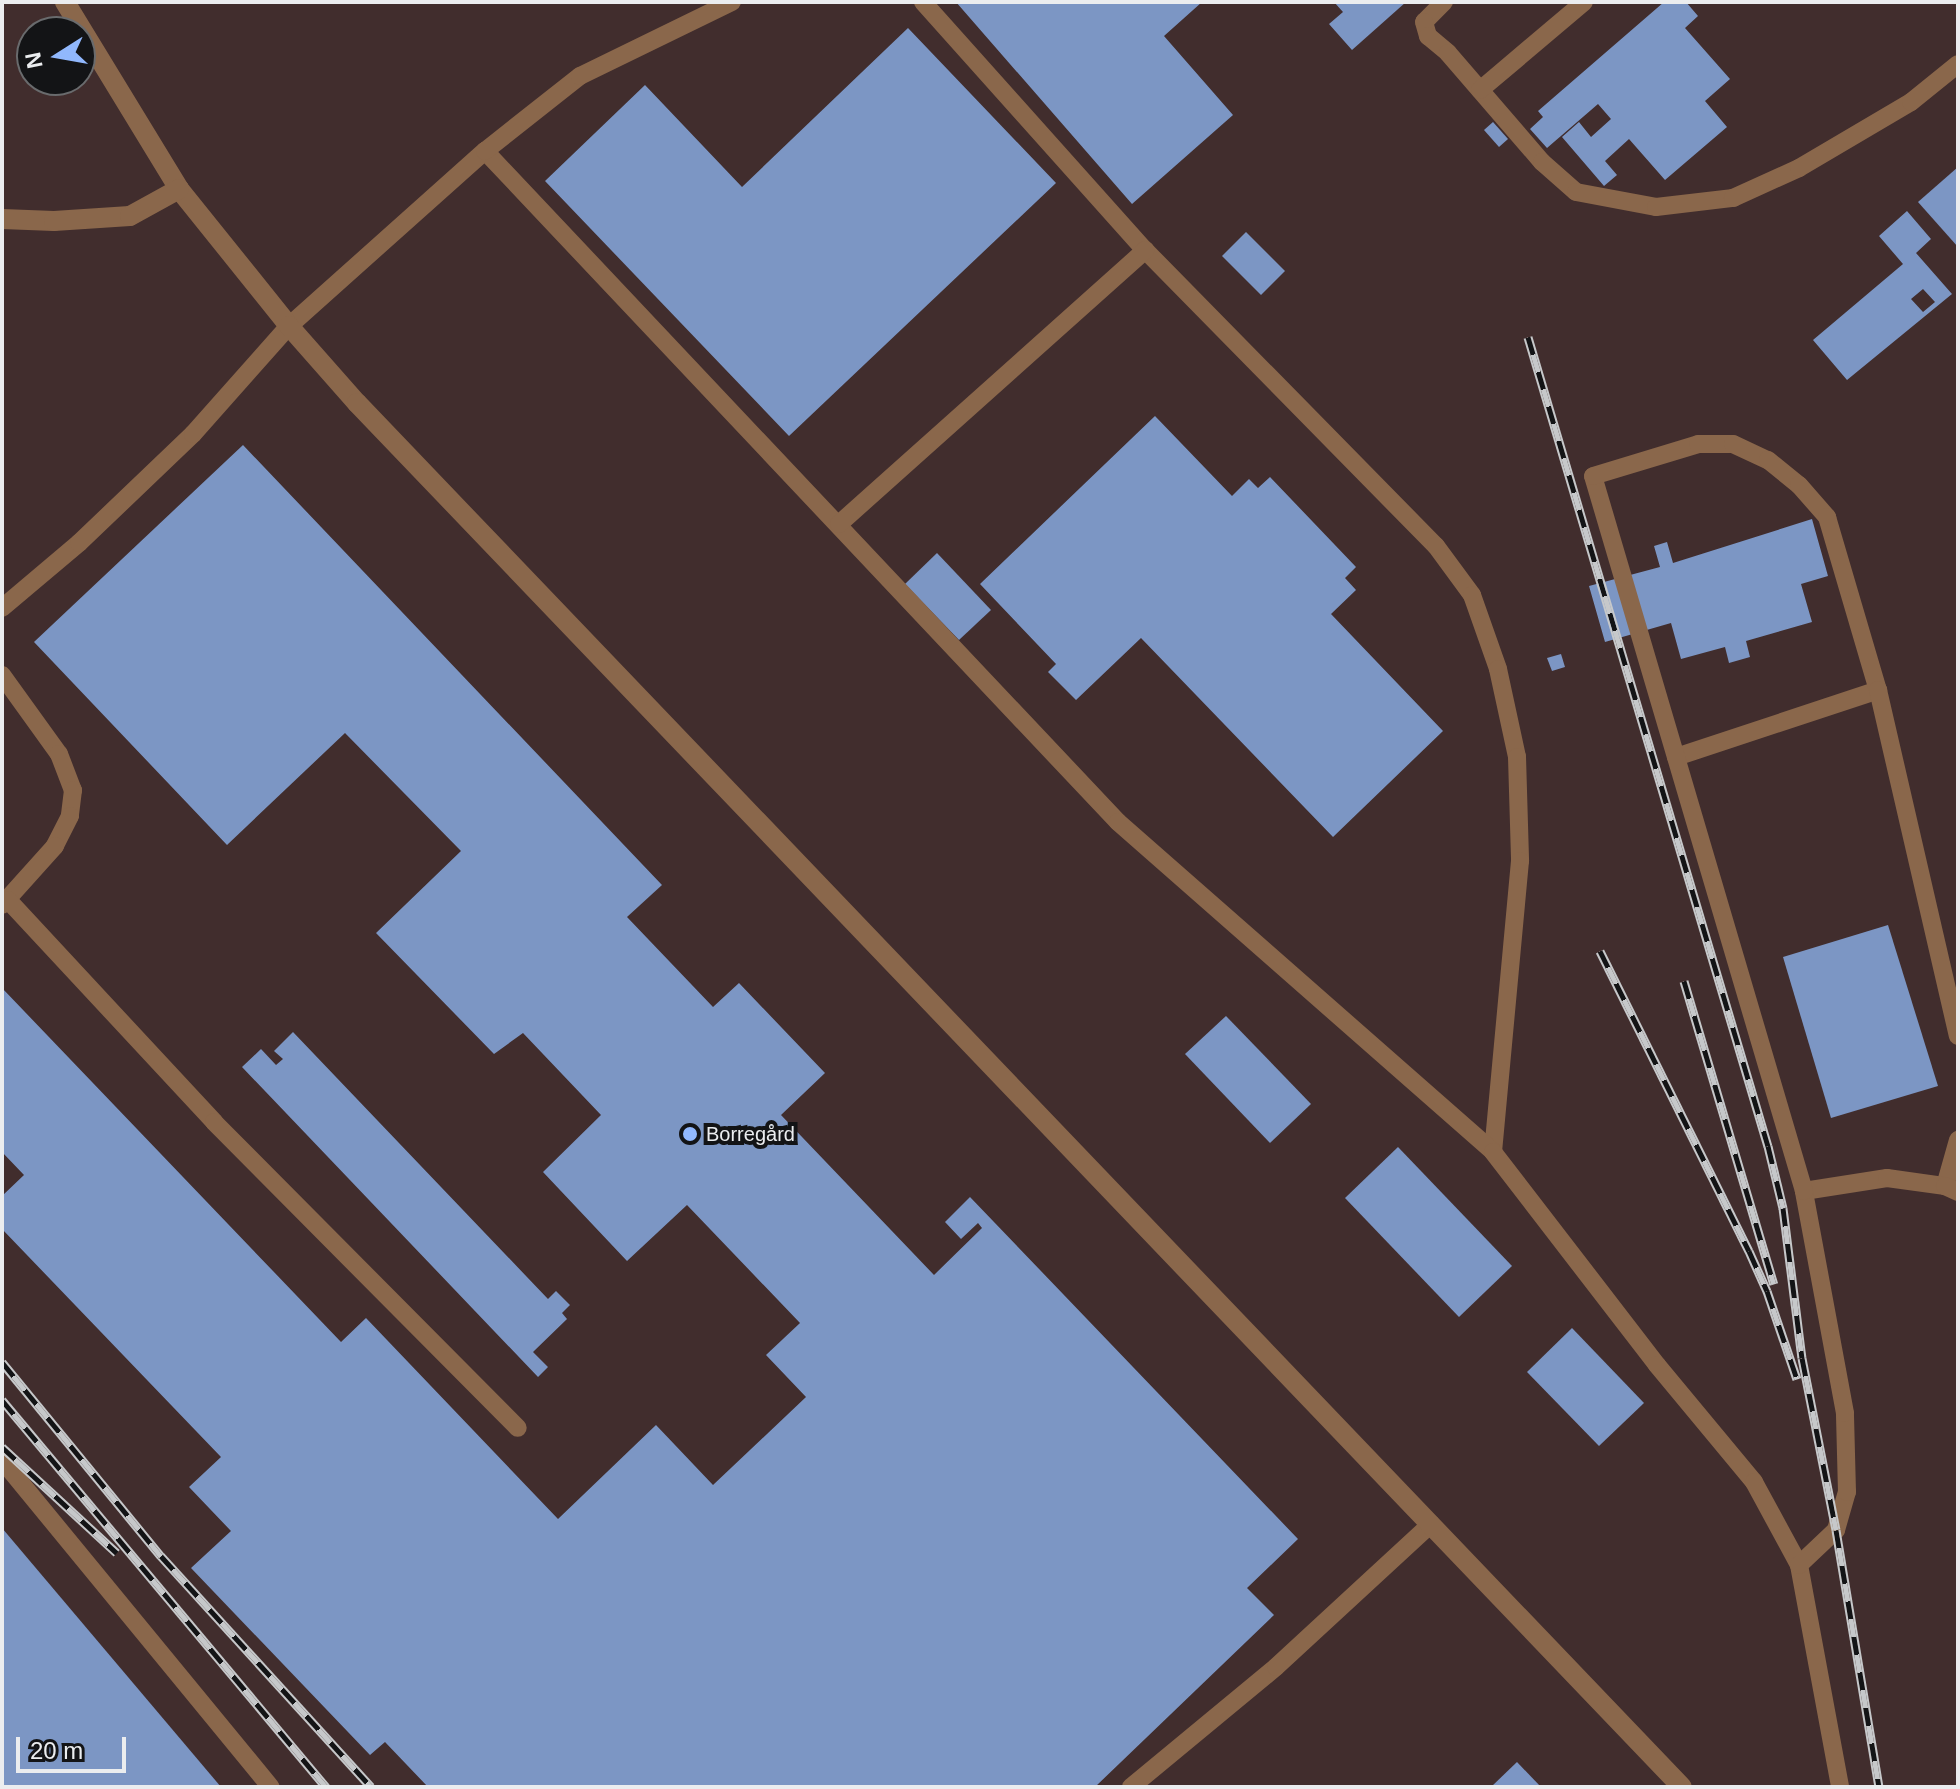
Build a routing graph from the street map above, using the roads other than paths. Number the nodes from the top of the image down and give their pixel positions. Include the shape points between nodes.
1 (65, 2) edge
2 (732, 2) edge
3 (923, 2) edge
4 (1444, 2) edge
5 (1584, 2) edge
6 (1958, 64) edge
7 (1480, 90) junction
8 (485, 151) junction
9 (179, 189) junction
10 (2, 219) edge
11 (1145, 250) junction
12 (289, 326) junction
13 (839, 524) junction
14 (2, 608) edge
15 (2, 675) edge
16 (1878, 690) junction
17 (1676, 757) junction
18 (5, 902) edge
19 (1958, 1036) edge
20 (1958, 1140) edge
21 (1493, 1152) junction
22 (1952, 1189) edge
23 (1804, 1191) junction
24 (518, 1428) dead end
25 (2, 1460) edge
26 (1431, 1524) junction
27 (1799, 1565) junction
28 (271, 1787) edge
29 (1131, 1787) edge
30 (1682, 1787) edge
31 (1840, 1787) edge

1 - 9 street
2 - 8 lane via 580,76
3 - 11 lane
4 - 7 lane via 1428,16 1424,28
5 - 7 lane
6 - 7 lane via 1911,102 1799,168 1733,198 1665,208 1576,192 1542,162
8 - 12 lane
8 - 13 lane
9 - 10 street via 130,216
9 - 12 street
11 - 13 lane
11 - 21 lane via 1436,546 1472,595 1498,669 1517,771 1520,861
12 - 14 lane via 193,434
12 - 26 street
13 - 21 lane via 1118,822
15 - 18 lane via 59,754 73,790 70,816 55,846
16 - 17 lane
16 - 17 lane via 1827,517 1768,460 1733,444 1698,444 1593,476
16 - 19 lane
17 - 23 lane
18 - 24 lane
20 - 22 lane
21 - 27 lane via 1754,1482
22 - 23 lane via 1887,1178
23 - 27 lane via 1845,1413 1847,1492 1836,1530
25 - 28 lane
26 - 29 lane via 1276,1667
26 - 30 street
27 - 31 lane

